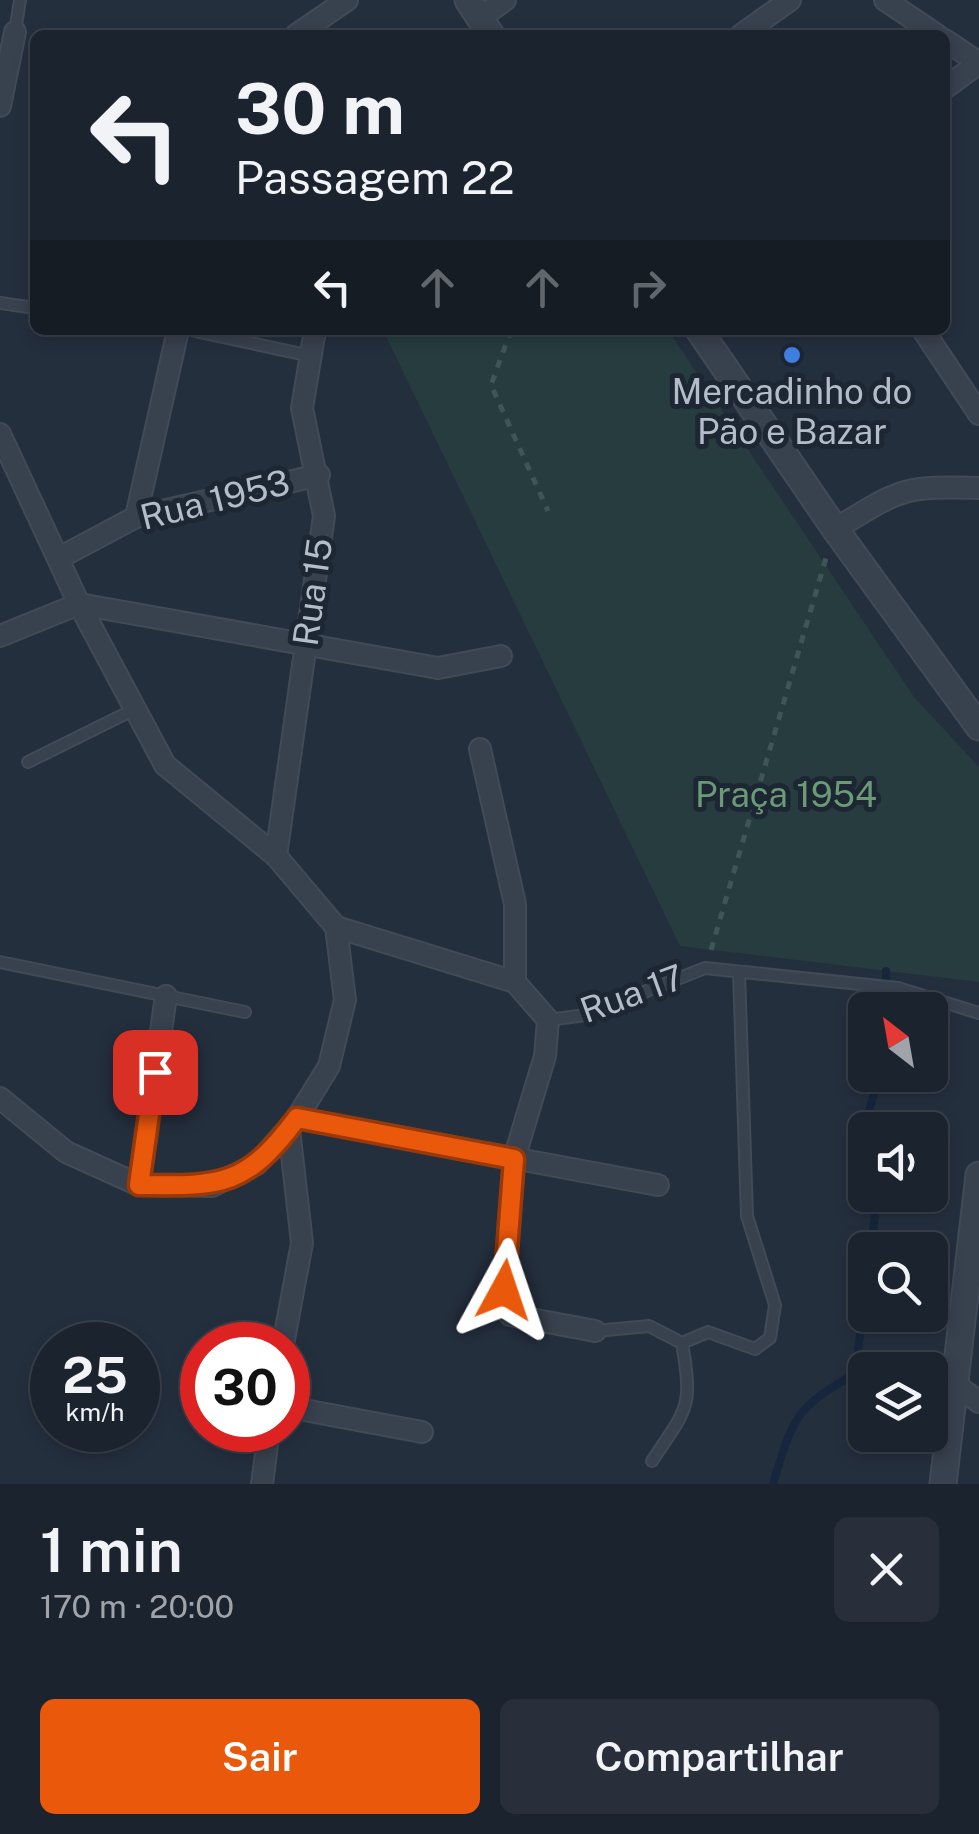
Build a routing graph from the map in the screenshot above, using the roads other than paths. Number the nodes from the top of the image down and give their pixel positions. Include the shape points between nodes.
1 (20, 0) edge
2 (347, 0) edge
3 (505, 0) edge
4 (790, 0) edge
5 (885, 0) edge
6 (480, 18) edge
7 (303, 30) edge
8 (748, 30) edge
9 (930, 30) edge
10 (15, 32) joint
11 (950, 43) edge
12 (979, 63) edge
13 (950, 84) edge
14 (0, 106) edge
15 (0, 303) edge
16 (30, 307) edge
17 (177, 335) edge
18 (213, 335) edge
19 (314, 335) edge
20 (703, 335) edge
21 (926, 335) edge
22 (310, 356) junction
23 (979, 414) edge
24 (0, 434) edge
25 (318, 474) junction
26 (979, 488) edge
27 (136, 516) junction
28 (835, 529) junction
29 (59, 558) junction
30 (79, 604) junction
31 (0, 636) edge
32 (306, 642) junction
33 (501, 656) dead end
34 (135, 709) junction
35 (979, 727) edge
36 (480, 749) dead end
37 (28, 762) dead end
38 (276, 856) junction
39 (336, 926) junction
40 (0, 962) edge
41 (739, 972) junction
42 (514, 982) junction
43 (166, 996) junction
44 (246, 1012) dead end
45 (979, 1013) edge
46 (548, 1020) junction
47 (0, 1098) edge
48 (293, 1123) junction
49 (514, 1159) junction
50 (979, 1175) edge
51 (139, 1185) junction
52 (658, 1185) dead end
53 (288, 1322) edge
54 (595, 1331) joint
55 (682, 1343) junction
56 (952, 1382) junction
57 (979, 1402) edge
58 (310, 1411) edge
59 (422, 1432) dead end
60 (266, 1452) edge
61 (652, 1461) dead end
62 (262, 1484) edge
63 (943, 1484) edge

1 - 10 lane
2 - 7 street
3 - 6 street
4 - 8 street
5 - 9 street
10 - 14 street
11 - 12 street
12 - 13 street
15 - 16 lane
17 - 27 street
18 - 22 lane
19 - 22 street, Rua 15
20 - 28 street
21 - 23 street
22 - 25 street, Rua 15 via 302,408
24 - 29 street
25 - 27 street, Rua 1953
25 - 32 street, Rua 15 via 324,516
26 - 28 street via 898,490
27 - 29 street, Rua 1953
28 - 35 street
29 - 30 street
30 - 31 street
30 - 32 street
30 - 34 street
32 - 33 street via 438,668
32 - 38 street, Rua 15
34 - 37 lane
34 - 38 street via 164,765
36 - 42 street via 515,904
38 - 39 street
39 - 42 street
39 - 48 street via 346,1000 329,1066
40 - 43 lane
41 - 45 lane, Rua 17 via 898,988
41 - 46 lane, Rua 17 via 706,968 586,1014
41 - 55 lane via 748,1216 776,1305 770,1338 756,1349 708,1332
42 - 46 street
43 - 44 lane
43 - 51 street
46 - 49 street, Rua 17 via 546,1056
47 - 51 street via 66,1152
48 - 49 street
48 - 51 street via 257,1164 212,1186
48 - 53 street via 302,1243
49 - 52 street
49 - 54 street, Rua 17 via 503,1304 510,1315
50 - 56 street
54 - 55 lane via 650,1326
55 - 61 lane via 687,1410
56 - 57 street
56 - 63 street
58 - 59 street
60 - 62 street

